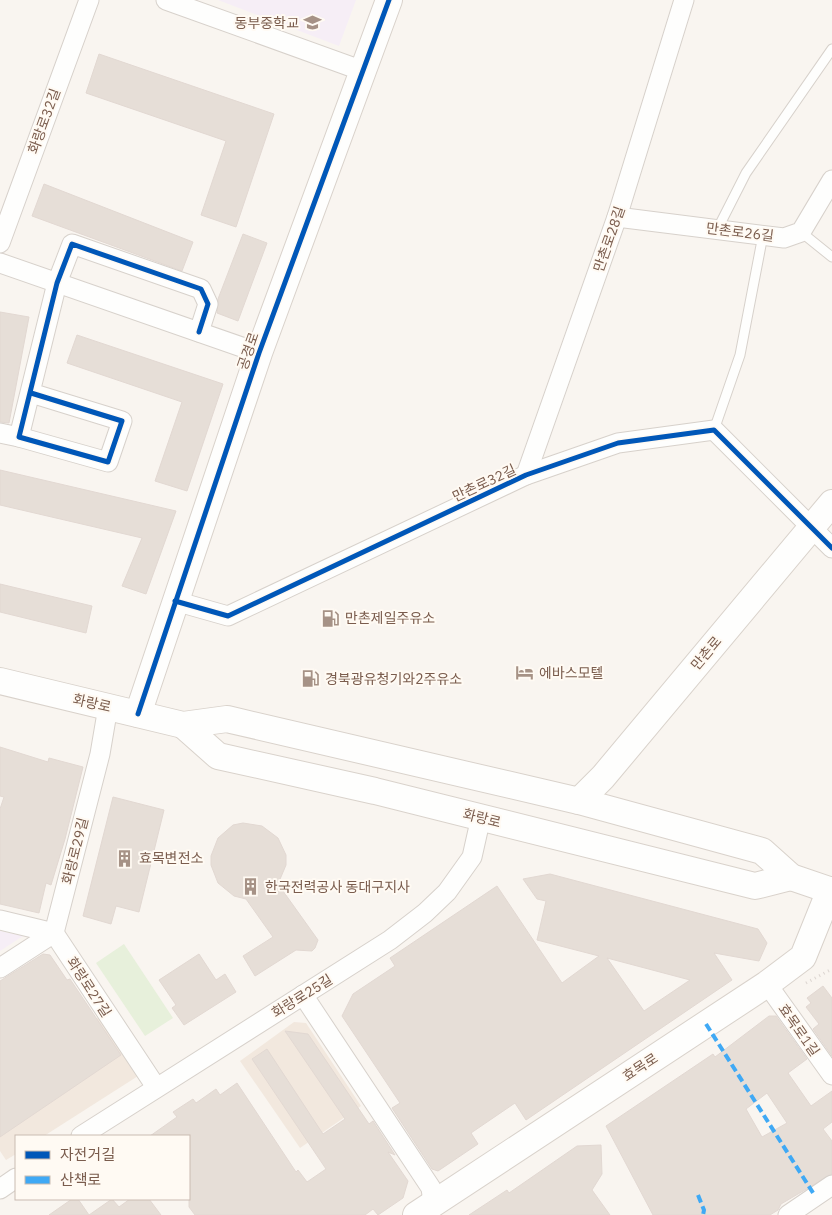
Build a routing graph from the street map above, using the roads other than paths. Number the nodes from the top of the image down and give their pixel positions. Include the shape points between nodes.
1 (88, 0) edge
2 (166, 0) edge
3 (389, 0) edge
4 (684, 0) edge
5 (832, 49) edge
6 (363, 71) junction
7 (832, 180) edge
8 (617, 217) junction
9 (717, 230) junction
10 (801, 232) junction
11 (764, 235) junction
12 (0, 243) edge
13 (832, 257) edge
14 (0, 263) edge
15 (57, 283) junction
16 (199, 332) junction
17 (259, 352) junction
18 (31, 393) junction
19 (714, 430) junction
20 (0, 433) edge
21 (19, 437) junction
22 (526, 475) junction
23 (832, 503) edge
24 (811, 528) junction
25 (832, 548) edge
26 (175, 601) junction
27 (0, 681) edge
28 (108, 706) junction
29 (138, 714) junction
30 (183, 725) junction
31 (579, 801) junction
32 (480, 817) junction
33 (791, 877) junction
34 (831, 890) edge
35 (0, 920) edge
36 (54, 933) junction
37 (0, 968) edge
38 (767, 984) junction
39 (303, 995) junction
40 (832, 1076) edge
41 (156, 1087) junction
42 (83, 1135) edge
43 (15, 1179) edge
44 (832, 1185) edge
45 (0, 1189) edge
46 (424, 1209) edge
47 (788, 1215) edge

1 - 12 street, 화랑로32길
2 - 6 street
3 - 6 main road, 공경로
4 - 8 street, 만촌로28길
5 - 9 lane via 746,173
6 - 17 main road, 공경로
7 - 10 street
8 - 9 street, 만촌로26길
8 - 22 street, 만촌로28길
9 - 11 street, 만촌로26길
10 - 11 street, 만촌로26길 via 784,238
10 - 13 lane
11 - 19 lane via 740,355
14 - 15 street
15 - 16 street
15 - 16 street via 72,244 201,289 208,304
15 - 18 street
16 - 17 street
17 - 26 main road, 공경로
18 - 21 street
18 - 21 street via 122,421 108,462
19 - 22 street, 만촌로32길 via 618,443
19 - 24 street
20 - 21 street
22 - 26 street, 만촌로32길 via 228,616
23 - 24 main road, 만촌로
24 - 25 street
24 - 31 main road, 만촌로 via 603,777
26 - 29 main road, 공경로
27 - 28 main road, 화랑로
28 - 29 main road, 화랑로
28 - 36 street, 화랑로29길 via 100,754
29 - 30 main road, 화랑로
30 - 31 main road, 화랑로 via 227,718
30 - 32 main road, 화랑로 via 218,756
31 - 33 main road, 화랑로 via 762,851
32 - 33 main road, 화랑로 via 755,886
32 - 39 street, 화랑로25길 via 472,856 448,892 390,940
33 - 34 main road, 화랑로
34 - 38 main road, 효목로 via 803,957
35 - 36 street
36 - 37 street
36 - 41 street, 화랑로27길
38 - 40 street, 효목로1길
38 - 46 main road, 효목로
39 - 41 street, 화랑로25길
39 - 46 street via 430,1188
41 - 42 street, 화랑로25길
43 - 45 street
44 - 47 street

